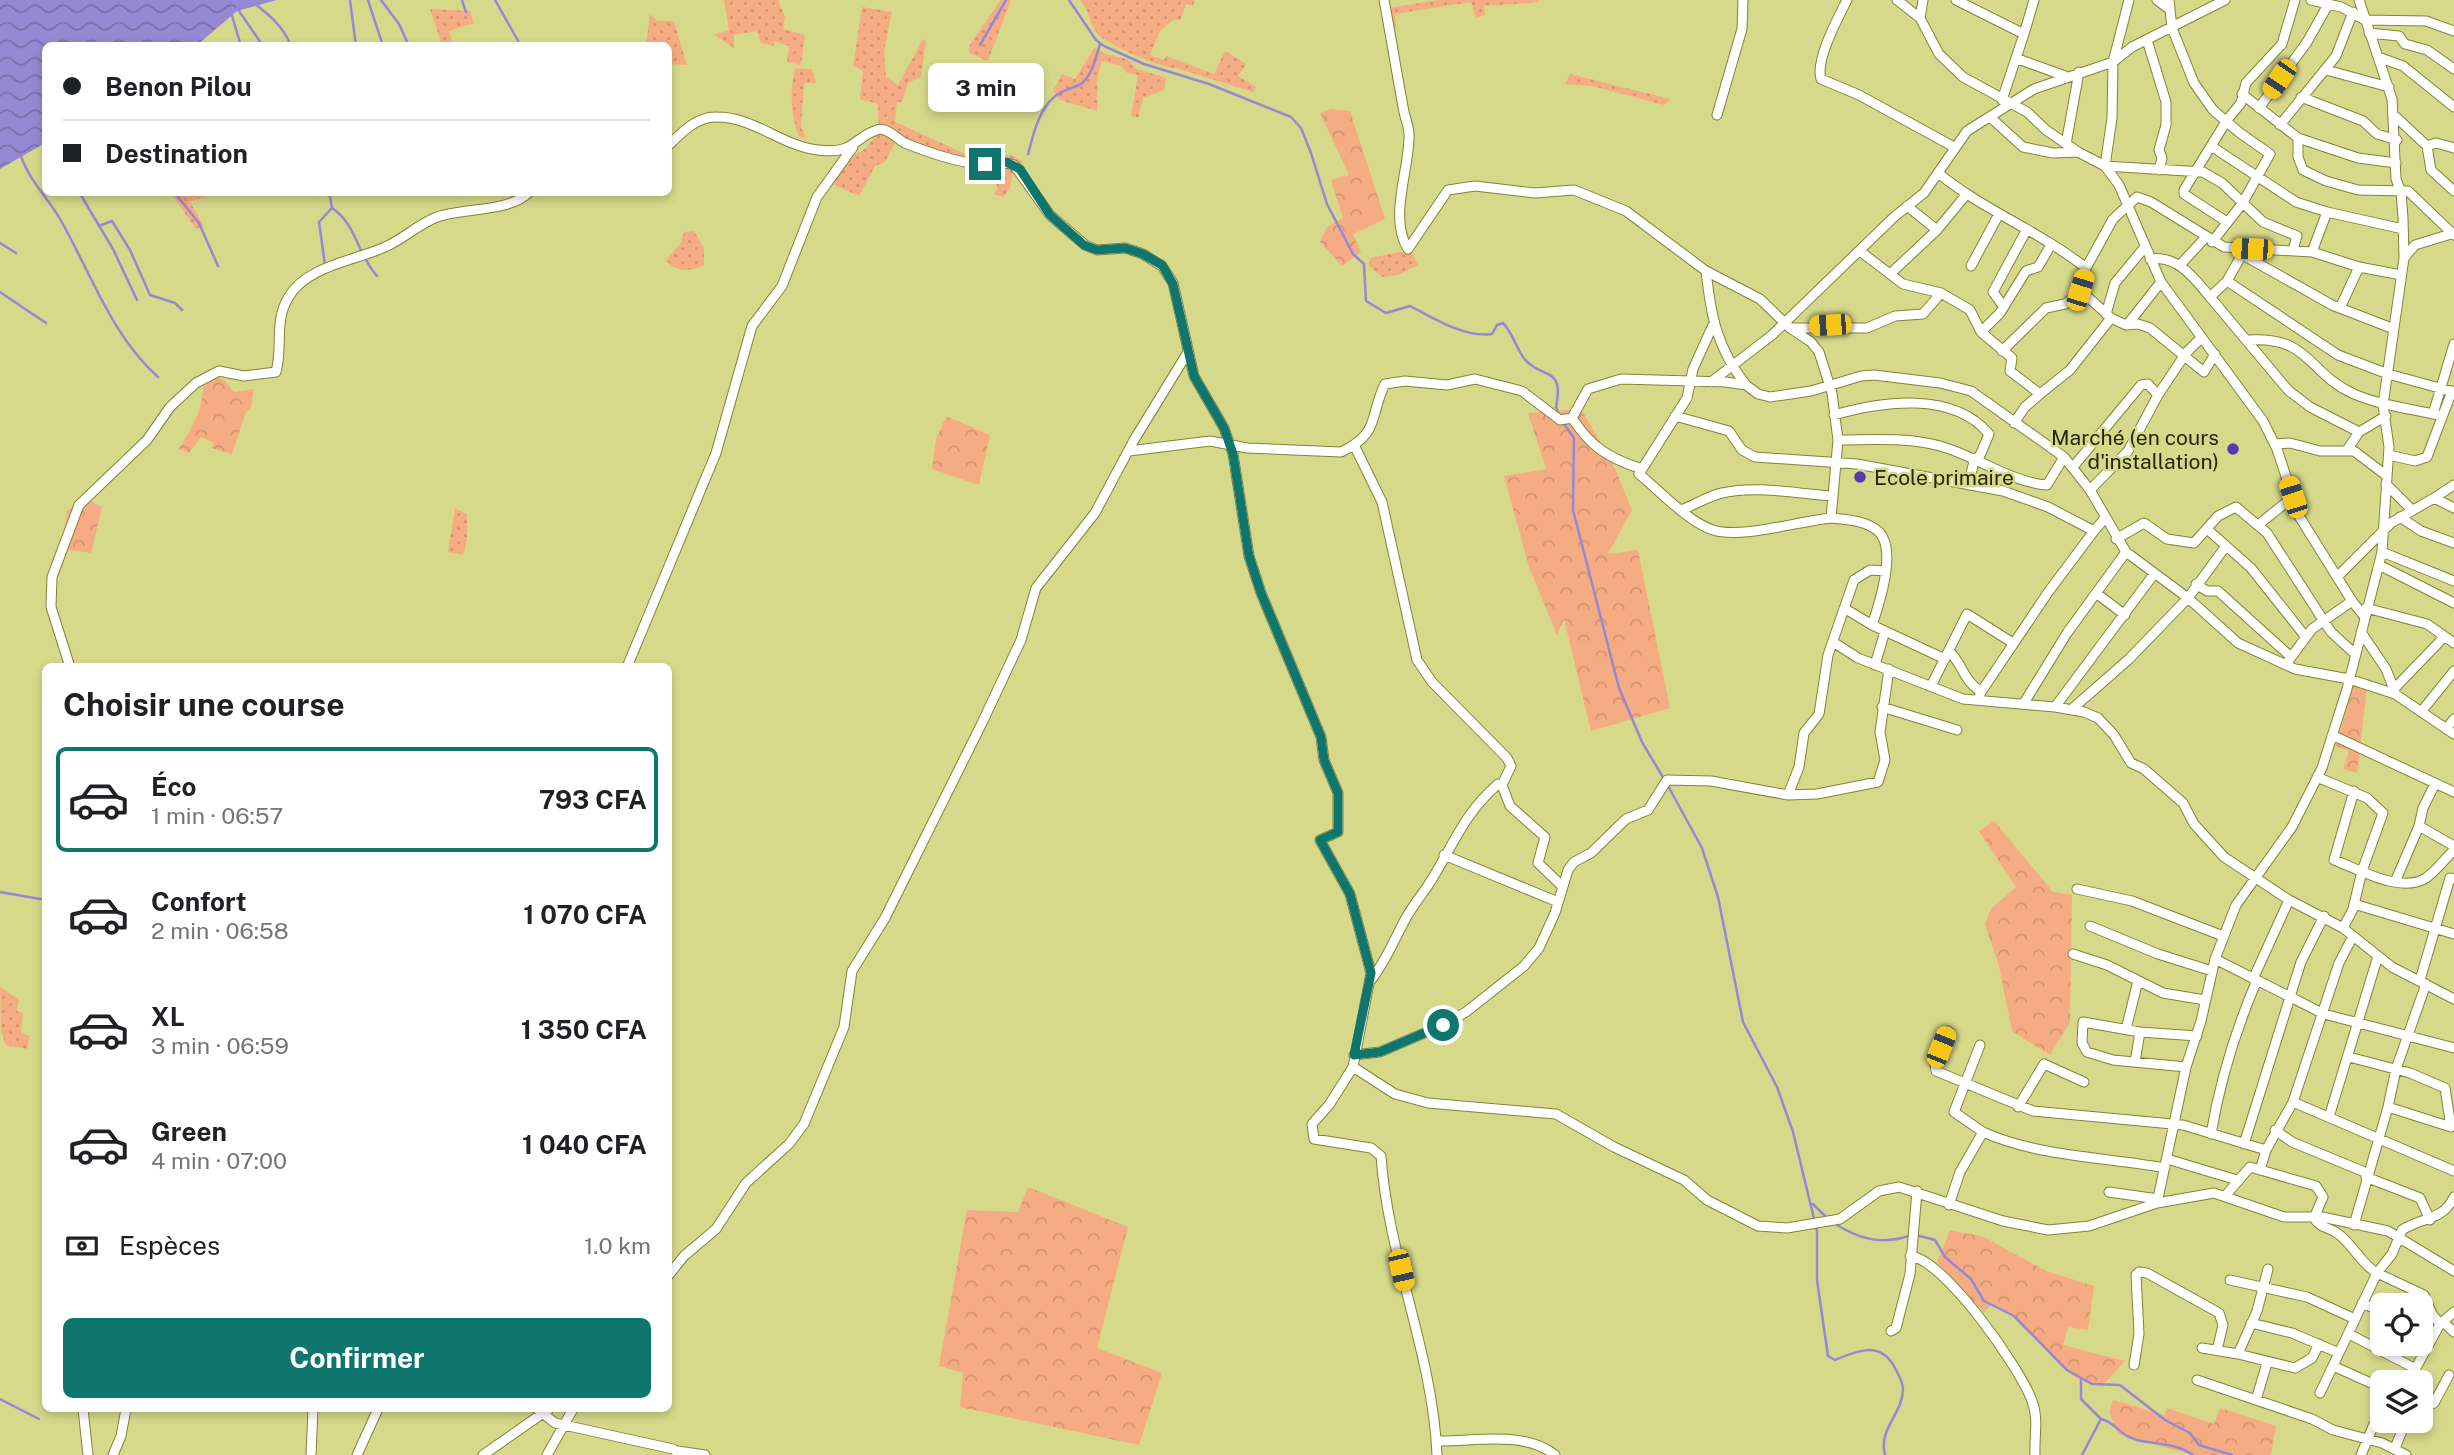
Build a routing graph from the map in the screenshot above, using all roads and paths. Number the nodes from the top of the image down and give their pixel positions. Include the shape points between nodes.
1 (1384, 0) edge
2 (1743, 0) edge
3 (1847, 0) edge
4 (1897, 0) edge
5 (1923, 0) edge
6 (1956, 0) edge
7 (2034, 0) edge
8 (2129, 0) edge
9 (2157, 0) edge
10 (2295, 0) edge
11 (2311, 0) edge
12 (2359, 0) edge
13 (2222, 1) edge
14 (2329, 3) junction
15 (2169, 4) edge
16 (2353, 12) junction
17 (1920, 19) junction
18 (2364, 20) junction
19 (2172, 28) junction
20 (2454, 31) edge
21 (2369, 33) junction
22 (2024, 34) junction
23 (2147, 40) junction
24 (2378, 57) junction
25 (2018, 59) junction
26 (2113, 62) junction
27 (2454, 69) edge
28 (2326, 70) junction
29 (2079, 72) junction
30 (2065, 76) junction
31 (2389, 87) junction
32 (2242, 94) junction
33 (2301, 97) junction
34 (2006, 102) junction
35 (2454, 107) edge
36 (2259, 108) junction
37 (1717, 115) dead end
38 (1990, 117) junction
39 (2396, 117) junction
40 (2227, 120) junction
41 (2280, 125) junction
42 (2298, 138) junction
43 (2397, 140) junction
44 (672, 141) edge
45 (2066, 144) junction
46 (2211, 146) junction
47 (2427, 146) junction
48 (853, 147) junction
49 (1954, 147) junction
50 (2454, 148) edge
51 (2078, 152) junction
52 (2396, 163) junction
53 (2105, 166) junction
54 (2158, 170) junction
55 (2194, 172) junction
56 (1938, 173) junction
57 (2258, 179) junction
58 (2400, 190) junction
59 (2454, 191) edge
60 (1966, 195) junction
61 (522, 196) edge
62 (2242, 204) junction
63 (2127, 205) junction
64 (1907, 206) junction
65 (2327, 212) junction
66 (1999, 214) junction
67 (2227, 222) junction
68 (2027, 229) junction
69 (2403, 229) junction
70 (1937, 230) junction
71 (2454, 234) edge
72 (2208, 240) junction
73 (2052, 245) junction
74 (2144, 248) junction
75 (2252, 249) junction
76 (2293, 250) junction
77 (1861, 252) junction
78 (2312, 252) junction
79 (2243, 255) junction
80 (2404, 258) junction
81 (2150, 259) junction
82 (2180, 265) junction
83 (1971, 266) dead end
84 (2360, 267) junction
85 (2086, 268) junction
86 (1706, 271) junction
87 (1890, 274) junction
88 (2401, 275) junction
89 (2227, 281) junction
90 (2161, 282) junction
91 (2080, 290) junction
92 (1941, 293) junction
93 (2210, 297) junction
94 (2003, 306) junction
95 (2340, 308) junction
96 (2109, 316) junction
97 (1713, 325) junction
98 (1788, 325) junction
99 (2127, 325) junction
100 (2394, 328) junction
101 (1981, 332) junction
102 (2201, 338) junction
103 (2248, 340) junction
104 (2454, 344) edge
105 (2002, 351) junction
106 (1188, 352) junction
107 (2215, 354) junction
108 (2184, 356) junction
109 (1732, 366) junction
110 (2388, 374) junction
111 (1711, 382) junction
112 (1692, 383) junction
113 (1746, 385) junction
114 (1830, 385) junction
115 (2441, 387) junction
116 (2453, 392) edge
117 (2040, 394) junction
118 (2158, 395) junction
119 (2383, 405) junction
120 (1835, 415) junction
121 (2438, 415) junction
122 (1675, 416) junction
123 (2386, 416) junction
124 (1572, 418) junction
125 (2014, 423) junction
126 (2359, 432) junction
127 (1838, 440) junction
128 (2275, 444) junction
129 (1354, 445) junction
130 (1231, 446) junction
131 (2347, 450) junction
132 (1129, 451) junction
133 (2389, 455) junction
134 (2064, 457) junction
135 (1977, 459) junction
136 (1837, 464) junction
137 (2073, 467) junction
138 (1642, 470) junction
139 (2387, 480) junction
140 (1968, 485) junction
141 (2454, 485) edge
142 (2090, 490) junction
143 (1833, 496) junction
144 (2293, 497) junction
145 (2434, 498) junction
146 (2454, 508) edge
147 (1681, 510) junction
148 (2412, 510) junction
149 (2400, 517) junction
150 (1831, 518) junction
151 (2105, 518) junction
152 (2258, 525) junction
153 (2207, 529) junction
154 (2384, 530) junction
155 (2094, 531) junction
156 (2116, 539) junction
157 (2454, 544) edge
158 (2225, 546) junction
159 (2126, 552) junction
160 (2382, 552) junction
161 (2379, 565) junction
162 (1886, 571) junction
163 (2154, 574) junction
164 (2337, 577) junction
165 (2454, 581) edge
166 (2196, 584) junction
167 (2095, 593) junction
168 (2188, 598) junction
169 (2351, 601) junction
170 (2454, 603) edge
171 (1844, 608) junction
172 (2365, 612) junction
173 (2125, 615) junction
174 (2323, 621) junction
175 (1872, 625) junction
176 (1885, 631) junction
177 (2361, 632) junction
178 (2305, 636) junction
179 (2444, 637) junction
180 (1833, 642) junction
181 (2013, 643) junction
182 (2454, 643) edge
183 (2355, 654) junction
184 (1947, 655) junction
185 (2289, 661) junction
186 (69, 663) edge
187 (629, 663) edge
188 (1875, 665) junction
189 (1889, 670) junction
190 (2454, 671) edge
191 (2349, 679) junction
192 (1931, 686) junction
193 (2394, 692) junction
194 (1980, 695) junction
195 (2024, 703) junction
196 (1882, 707) junction
197 (2055, 707) junction
198 (2072, 709) junction
199 (2421, 712) junction
200 (2454, 719) edge
201 (1957, 730) dead end
202 (2450, 732) edge
203 (2332, 736) junction
204 (2317, 776) junction
205 (2435, 784) junction
206 (1502, 785) junction
207 (2354, 791) junction
208 (2454, 792) edge
209 (1788, 795) junction
210 (2419, 826) junction
211 (2454, 848) edge
212 (1444, 855) junction
213 (2362, 871) junction
214 (2432, 872) junction
215 (2254, 877) junction
216 (2452, 879) edge
217 (2395, 883) junction
218 (1563, 887) junction
219 (2077, 889) dead end
220 (2290, 900) junction
221 (1558, 902) junction
222 (2354, 904) junction
223 (2324, 916) junction
224 (2090, 926) dead end
225 (2343, 928) junction
226 (2437, 929) junction
227 (2454, 934) edge
228 (2223, 936) junction
229 (2353, 936) junction
230 (2073, 954) dead end
231 (2378, 957) junction
232 (2215, 959) junction
233 (2212, 971) junction
234 (2255, 980) junction
235 (1371, 981) junction
236 (2138, 981) junction
237 (2423, 982) junction
238 (2289, 997) junction
239 (2454, 999) edge
240 (2205, 1000) junction
241 (2324, 1014) junction
242 (2359, 1024) junction
243 (2126, 1029) junction
244 (1948, 1031) dead end
245 (2140, 1032) junction
246 (2197, 1036) junction
247 (2407, 1037) junction
248 (1980, 1045) dead end
249 (2454, 1048) edge
250 (1354, 1055) junction
251 (2349, 1056) junction
252 (2135, 1062) junction
253 (1353, 1067) junction
254 (2186, 1067) junction
255 (2396, 1069) junction
256 (2084, 1082) dead end
257 (1967, 1083) junction
258 (2293, 1102) junction
259 (2018, 1107) junction
260 (2388, 1107) junction
261 (2329, 1117) junction
262 (2176, 1124) junction
263 (2275, 1130) junction
264 (2453, 1130) edge
265 (1983, 1132) junction
266 (2211, 1133) junction
267 (2378, 1139) junction
268 (2244, 1144) junction
269 (2266, 1150) junction
270 (2166, 1163) junction
271 (2260, 1170) junction
272 (2454, 1171) edge
273 (2367, 1175) junction
274 (2237, 1180) junction
275 (1917, 1191) junction
276 (2109, 1192) dead end
277 (2226, 1195) junction
278 (2454, 1197) edge
279 (2157, 1201) junction
280 (1949, 1205) junction
281 (2450, 1213) edge
282 (2314, 1218) junction
283 (2430, 1220) junction
284 (2354, 1225) junction
285 (2398, 1238) junction
286 (1910, 1256) junction
287 (2268, 1269) dead end
288 (672, 1271) edge
289 (2454, 1271) edge
290 (2377, 1273) junction
291 (2230, 1280) dead end
292 (2265, 1288) junction
293 (2361, 1303) junction
294 (2370, 1307) edge
295 (2454, 1312) edge
296 (2355, 1319) junction
297 (2251, 1323) junction
298 (2442, 1323) junction
299 (1891, 1331) dead end
300 (2454, 1332) edge
301 (2349, 1334) junction
302 (2433, 1335) edge
303 (2319, 1344) junction
304 (2202, 1348) dead end
305 (2217, 1350) junction
306 (2339, 1353) junction
307 (2238, 1354) junction
308 (2422, 1356) edge
309 (2267, 1363) junction
310 (2134, 1365) dead end
311 (2333, 1366) junction
312 (2416, 1369) joint
313 (2449, 1376) dead end
314 (2197, 1380) dead end
315 (2370, 1383) edge
316 (2320, 1393) dead end
317 (2256, 1400) junction
318 (2433, 1403) edge
319 (83, 1412) edge
320 (125, 1412) edge
321 (313, 1412) edge
322 (377, 1412) edge
323 (539, 1412) edge
324 (571, 1412) edge
325 (564, 1425) junction
326 (2370, 1433) edge
327 (2401, 1433) edge
328 (2367, 1438) junction
329 (1436, 1441) junction
330 (2395, 1448) junction
331 (679, 1453) edge
332 (88, 1455) edge
333 (113, 1455) edge
334 (311, 1455) edge
335 (357, 1455) edge
336 (483, 1455) edge
337 (547, 1455) edge
338 (705, 1455) edge
339 (1437, 1455) edge
340 (1555, 1455) edge
341 (2035, 1455) edge
342 (2361, 1455) edge
343 (2406, 1455) edge

1 - 86 street via 1409,132 1399,214 1408,249 1448,190 1475,186 1535,193 1564,188 1626,211
2 - 37 street via 1742,29
3 - 49 street via 1826,48 1821,79
4 - 17 street
5 - 17 street
6 - 22 street
7 - 22 street
8 - 26 street
9 - 15 street
10 - 32 street via 2282,44 2246,83
11 - 14 street
12 - 18 street
13 - 19 street
14 - 16 street
14 - 36 street
15 - 19 street
16 - 18 street
16 - 28 street via 2340,49
17 - 34 street via 1950,66
18 - 20 street via 2426,21
18 - 21 street
19 - 23 street
19 - 40 street via 2194,83 2213,110
21 - 24 street
21 - 27 street via 2398,35 2405,44 2427,50
22 - 25 street
23 - 26 street
23 - 54 street via 2166,102
24 - 31 street
24 - 35 street via 2410,71
25 - 30 street
25 - 34 street
26 - 29 street
26 - 53 street
28 - 31 street
28 - 33 street
29 - 30 street
29 - 45 street
30 - 34 street
31 - 39 street
32 - 36 street
32 - 40 street via 2241,103
33 - 41 street
33 - 43 street
34 - 38 street
34 - 45 street via 2027,112
36 - 41 street
38 - 49 street via 1967,131
38 - 51 street via 2023,147
39 - 43 street
39 - 47 street
40 - 46 street
40 - 57 street via 2270,154
41 - 42 street
42 - 52 street via 2358,158
42 - 58 street via 2303,170 2358,190
43 - 52 street
44 - 48 street via 681,131 716,117 750,122 818,150
45 - 51 street
46 - 55 street
46 - 57 street
47 - 50 street via 2436,143
47 - 59 street via 2431,170
48 - 106 street via 883,129 907,144 953,158 1014,165 1050,215 1084,245 1097,250 1125,248 1162,265 1173,284
48 - 187 street via 817,197 782,286 752,326 716,453
49 - 56 street
51 - 53 street
52 - 58 street
53 - 54 street
53 - 63 street
54 - 55 street
55 - 62 street via 2211,176
55 - 67 street via 2184,194
56 - 60 street
56 - 64 street
57 - 62 street
57 - 65 street via 2296,202
58 - 69 street
58 - 71 street via 2412,194
60 - 66 street
60 - 70 street
61 - 186 street via 510,203 439,216 386,247 303,280 282,314 276,372 244,376 215,372 170,407 147,440 79,505 52,577 51,607
62 - 67 street
62 - 76 street via 2263,222 2297,236
63 - 72 street via 2143,197
63 - 74 street
63 - 85 street via 2113,219
64 - 70 street
64 - 77 street
65 - 69 street
65 - 78 street
66 - 68 street
66 - 83 street
67 - 72 street
68 - 73 street
68 - 94 street via 1993,292
69 - 80 street
70 - 87 street
71 - 80 street via 2416,245
72 - 75 street via 2224,247
72 - 82 street
73 - 85 street
73 - 94 street via 2038,267 2025,273
74 - 81 street
74 - 96 street via 2115,283
75 - 76 street
75 - 79 street
76 - 78 street
77 - 87 street
77 - 98 street via 1841,266
78 - 84 street
79 - 89 street
79 - 95 street
80 - 88 street
81 - 82 street via 2165,258
81 - 90 street
82 - 93 street
84 - 88 street
84 - 95 street
85 - 91 street
86 - 97 street
86 - 98 street via 1760,299
87 - 92 street via 1903,284
88 - 100 street
89 - 93 street
89 - 110 street via 2321,345
90 - 99 street
90 - 102 street
91 - 96 street
91 - 105 street via 2070,302 2046,308
92 - 98 street via 1923,314 1895,316 1875,326
92 - 101 street via 1970,310
93 - 103 street
94 - 101 street
95 - 100 street
96 - 99 street
96 - 117 street via 2070,370
97 - 109 street
97 - 112 street via 1693,369
98 - 109 street
98 - 114 street via 1816,347
99 - 108 street via 2150,328
100 - 110 street
101 - 105 street
102 - 107 street
102 - 108 street
103 - 119 street via 2297,347 2333,383
103 - 126 street via 2296,397
104 - 115 street
105 - 117 street via 2013,359 2010,371
106 - 130 street via 1194,376
106 - 132 street
107 - 108 street via 2204,372
107 - 128 street
108 - 118 street
109 - 111 street
109 - 113 street
110 - 115 street
110 - 119 street
111 - 112 street
111 - 113 street
112 - 122 street
112 - 124 street via 1607,381 1588,389
113 - 114 street via 1770,397
114 - 120 street
114 - 125 street via 1874,375 1947,384 1971,391
115 - 116 street
115 - 121 street
116 - 121 street
117 - 125 street
118 - 137 street via 2148,384 2141,385
118 - 142 street via 2128,451
119 - 121 street
119 - 123 street
120 - 127 street
120 - 135 street via 1890,404 1953,410 1989,434
121 - 133 street via 2426,458 2415,461
122 - 136 street via 1729,431 1742,450 1755,457
122 - 138 street
123 - 126 street
123 - 133 street
124 - 129 street via 1557,419 1514,387 1475,379 1447,384 1397,382 1385,384 1373,426
124 - 138 street via 1599,451
125 - 134 street
126 - 131 street
127 - 135 street via 1914,442
127 - 136 street
128 - 131 street
128 - 144 street
129 - 130 street via 1334,453
129 - 206 street via 1382,502 1417,660 1432,682 1507,758 1511,766
130 - 132 street via 1218,441
130 - 235 street via 1249,556 1321,737 1324,760 1338,793 1338,832 1320,840 1350,894
131 - 139 street via 2362,454
132 - 288 street via 1095,513 1036,588 1021,640 982,723 886,918 852,971 844,1027 804,1124 746,1183 716,1229
133 - 139 street
134 - 135 street via 2047,485
134 - 137 street
135 - 140 street
136 - 140 street
136 - 143 street
137 - 142 street
138 - 147 street via 1639,474
139 - 148 street
139 - 154 street
140 - 155 street via 2034,501
141 - 145 street
142 - 151 street
143 - 147 street via 1736,492
143 - 150 street
144 - 152 street
144 - 164 street via 2299,516
145 - 146 street
145 - 148 street
147 - 150 street via 1706,527 1725,532
148 - 149 street
149 - 154 street
149 - 157 street
150 - 162 street via 1866,524 1879,533
151 - 155 street
151 - 156 street
152 - 153 street via 2233,506
152 - 174 street via 2286,560
153 - 156 street via 2190,543 2167,539 2144,523
153 - 158 street
154 - 160 street
154 - 164 street
155 - 181 street
156 - 159 street
158 - 166 street
158 - 178 street via 2250,568
159 - 163 street
159 - 167 street
160 - 161 street
160 - 165 street
161 - 170 street
161 - 172 street
162 - 171 street via 1861,573
162 - 175 street
163 - 168 street
163 - 173 street
164 - 169 street
166 - 168 street
166 - 185 street via 2218,591
167 - 173 street
167 - 195 street
168 - 185 street via 2238,643
168 - 198 street
169 - 172 street
169 - 174 street
171 - 175 street
171 - 180 street
172 - 177 street
172 - 179 street via 2423,623
173 - 197 street
174 - 178 street
174 - 183 street
175 - 176 street
176 - 184 street
176 - 188 street
177 - 183 street
177 - 193 street via 2386,669
178 - 185 street
179 - 182 street
179 - 193 street
180 - 188 street
180 - 209 street via 1821,683 1819,714 1804,733 1799,767
181 - 184 street via 1971,614 1964,619
181 - 194 street
183 - 191 street
184 - 192 street
184 - 194 street via 1959,664 1966,681
185 - 191 street via 2320,675
188 - 189 street
189 - 192 street
189 - 196 street
190 - 199 street
191 - 193 street
191 - 203 street
192 - 194 street via 1963,699
193 - 199 street
194 - 195 street
195 - 197 street
196 - 201 street
196 - 209 street via 1885,760 1878,782
197 - 198 street
198 - 215 street via 2107,726 2131,763 2183,803 2212,848
199 - 202 street
200 - 202 street
203 - 204 street
203 - 205 street
204 - 207 street
204 - 215 street via 2292,827
205 - 208 street
205 - 210 street
206 - 212 street via 1467,815
206 - 218 street via 1517,814 1545,837 1538,863
207 - 213 street via 2378,805 2383,816
207 - 213 street via 2333,857
209 - 218 street via 1711,781 1667,780 1648,810 1626,819 1591,853 1574,862
210 - 211 street
210 - 217 street
211 - 214 street
212 - 221 street
212 - 235 street
213 - 217 street
213 - 222 street
214 - 216 street
214 - 217 street via 2420,880
215 - 220 street
215 - 228 street
216 - 226 street
218 - 221 street
219 - 228 street via 2132,901
220 - 223 street
220 - 234 street
221 - 250 street via 1530,960 1466,1012 1395,1047
222 - 225 street
222 - 226 street
223 - 225 street
223 - 238 street
224 - 233 street
225 - 229 street
226 - 227 street
226 - 237 street
228 - 232 street
229 - 231 street
229 - 241 street via 2339,963
230 - 236 street
231 - 237 street
231 - 242 street
232 - 233 street
232 - 234 street
233 - 240 street
234 - 238 street
234 - 266 street via 2218,1089
235 - 250 street
236 - 240 street via 2163,993
236 - 243 street
237 - 239 street
237 - 247 street
238 - 241 street
238 - 268 street
240 - 246 street
241 - 242 street
241 - 258 street
242 - 247 street
242 - 251 street
243 - 245 street
243 - 252 street via 2085,1020 2083,1050
244 - 257 street via 1933,1069
245 - 246 street
245 - 252 street
246 - 254 street
247 - 249 street
247 - 255 street
248 - 257 street
250 - 253 street
251 - 255 street
251 - 261 street
252 - 254 street
253 - 275 street via 1395,1094 1428,1103 1556,1114 1684,1180 1707,1200 1758,1226 1787,1228 1840,1219 1878,1191 1906,1187
253 - 329 street via 1311,1124 1314,1139 1371,1148 1381,1156 1390,1222 1436,1420
254 - 262 street
255 - 260 street
255 - 264 street via 2445,1088
256 - 259 street via 2044,1064
257 - 259 street
257 - 265 street via 1954,1112
258 - 261 street
258 - 263 street
259 - 262 street via 2054,1115
260 - 264 street
260 - 267 street
261 - 267 street
262 - 266 street
262 - 270 street
263 - 269 street
263 - 273 street
265 - 270 street via 2038,1150
265 - 280 street via 1960,1172
266 - 268 street
267 - 272 street
267 - 273 street
268 - 269 street
269 - 271 street
270 - 274 street
270 - 279 street
271 - 274 street via 2250,1167
271 - 282 street via 2316,1186 2322,1197
273 - 283 street via 2420,1198
273 - 284 street
274 - 277 street
275 - 280 street
275 - 286 street
276 - 279 street
277 - 279 street via 2207,1193
277 - 282 street via 2284,1217
278 - 281 street
279 - 280 street via 2089,1226 2048,1230
281 - 283 street
282 - 284 street
282 - 290 street via 2339,1234 2354,1255
283 - 285 street via 2406,1227
284 - 285 street via 2388,1231
285 - 289 street
285 - 290 street
286 - 299 street via 1907,1286 1896,1328
286 - 341 street via 1926,1260 1948,1282 2014,1363 2034,1405
287 - 292 street
290 - 293 street
290 - 298 street via 2424,1295 2432,1314
291 - 292 street
292 - 296 street via 2307,1297
292 - 297 street
293 - 294 street
293 - 296 street
295 - 298 street
296 - 301 street
297 - 303 street
297 - 307 street
298 - 300 street
298 - 302 street
301 - 306 street
301 - 312 street
303 - 306 street
303 - 309 street via 2312,1358 2295,1368
304 - 305 street
305 - 307 street
305 - 310 street via 2223,1325 2219,1313 2139,1272
306 - 311 street
307 - 309 street
308 - 312 street
309 - 317 street
311 - 315 street
311 - 316 street
313 - 318 street
314 - 317 street
317 - 328 street
319 - 332 street
320 - 333 street
321 - 334 street
322 - 335 street
323 - 325 street
323 - 336 street
324 - 325 street
325 - 331 street
325 - 337 street
326 - 328 street
327 - 330 street
328 - 330 street
328 - 342 street
329 - 339 street
329 - 340 street via 1518,1439
330 - 343 street
331 - 338 street

